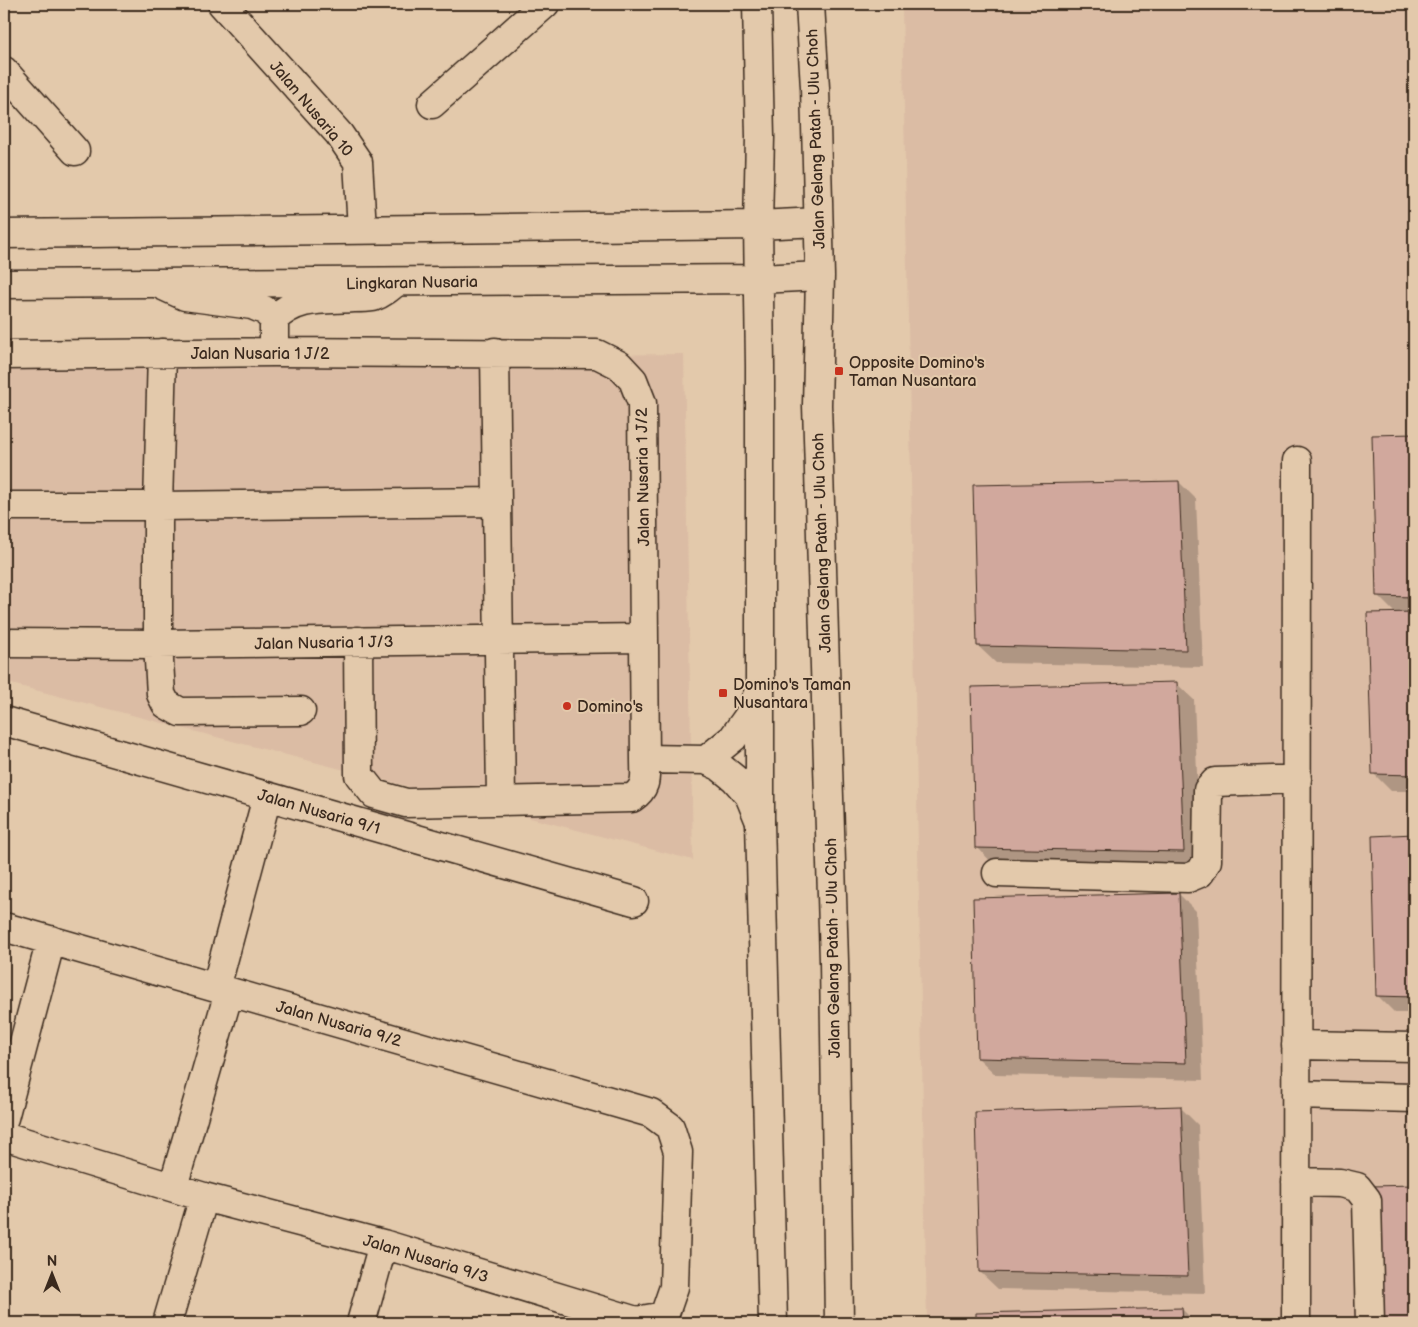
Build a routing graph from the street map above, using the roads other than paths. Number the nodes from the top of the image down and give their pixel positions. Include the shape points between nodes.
1 (545, 4) edge
2 (757, 4) edge
3 (810, 4) edge
4 (229, 6) edge
5 (4, 71) edge
6 (432, 104) dead end
7 (75, 150) dead end
8 (818, 222) junction
9 (758, 225) junction
10 (362, 229) junction
11 (4, 234) edge
12 (820, 276) junction
13 (759, 278) junction
14 (396, 282) junction
15 (4, 284) edge
16 (159, 284) junction
17 (274, 319) junction
18 (274, 352) junction
19 (495, 352) junction
20 (162, 354) junction
21 (4, 355) edge
22 (1297, 461) dead end
23 (497, 502) junction
24 (4, 506) edge
25 (158, 506) junction
26 (644, 638) junction
27 (358, 641) junction
28 (499, 641) junction
29 (4, 643) edge
30 (158, 644) junction
31 (760, 689) junction
32 (301, 711) dead end
33 (4, 721) edge
34 (645, 759) junction
35 (706, 760) junction
36 (1297, 780) junction
37 (267, 796) junction
38 (501, 800) junction
39 (760, 822) junction
40 (997, 873) dead end
41 (634, 901) dead end
42 (4, 927) edge
43 (51, 940) junction
44 (223, 990) junction
45 (1296, 1045) junction
46 (1414, 1047) edge
47 (1296, 1095) junction
48 (1414, 1098) edge
49 (4, 1118) edge
50 (670, 1127) joint
51 (4, 1136) edge
52 (1296, 1182) junction
53 (173, 1188) junction
54 (204, 1197) junction
55 (383, 1244) junction
56 (167, 1323) edge
57 (360, 1323) edge
58 (773, 1323) edge
59 (839, 1323) edge
60 (1296, 1323) edge
61 (1370, 1323) edge

1 - 6 street
2 - 9 street
3 - 8 street, Jalan Gelang Patah - Ulu Choh
4 - 10 street, Jalan Nusaria 10 via 339,134 358,162
5 - 7 street
8 - 9 street
8 - 12 street, Jalan Gelang Patah - Ulu Choh
9 - 10 street
9 - 13 street
10 - 11 street
12 - 13 street, Lingkaran Nusaria
12 - 59 street, Jalan Gelang Patah - Ulu Choh via 817,405 834,961
13 - 14 street, Lingkaran Nusaria
13 - 31 street
14 - 16 street, Lingkaran Nusaria
14 - 17 street via 373,297 295,304
15 - 16 street, Lingkaran Nusaria
16 - 17 street via 185,296 252,305
17 - 18 street
18 - 19 street, Jalan Nusaria 1 J/2
18 - 20 street, Jalan Nusaria 1 J/2
19 - 23 street
19 - 26 street, Jalan Nusaria 1 J/2 via 597,354 619,365 633,380 642,403
20 - 21 street, Jalan Nusaria 1 J/2
20 - 25 street
22 - 36 street
23 - 25 street
23 - 28 street
24 - 25 street
25 - 30 street
26 - 28 street, Jalan Nusaria 1 J/3
26 - 34 street, Jalan Nusaria 1 J/2
27 - 28 street, Jalan Nusaria 1 J/3
27 - 30 street, Jalan Nusaria 1 J/3
27 - 38 street, Jalan Nusaria 1 J/2 via 359,776 374,794 406,803
28 - 38 street
29 - 30 street, Jalan Nusaria 1 J/3
30 - 32 street via 161,694 166,704 180,712
31 - 35 street via 748,717 733,738
31 - 39 street
33 - 37 street, Jalan Nusaria 9/1
34 - 35 street
34 - 38 street, Jalan Nusaria 1 J/2 via 645,784 632,798
35 - 39 street via 719,766 749,795
36 - 40 street via 1215,782 1208,790 1207,860 1200,873 1188,878
36 - 45 street
37 - 41 street, Jalan Nusaria 9/1
37 - 44 street
39 - 58 street
42 - 43 street, Jalan Nusaria 9/2
43 - 44 street, Jalan Nusaria 9/2
43 - 49 street
44 - 50 street, Jalan Nusaria 9/2 via 651,1112
44 - 53 street
45 - 46 street
45 - 47 street
47 - 48 street
47 - 52 street
50 - 55 street, Jalan Nusaria 9/3 via 678,1152 674,1287 664,1316 636,1321
51 - 53 street, Jalan Nusaria 9/3
52 - 60 street
52 - 61 street via 1340,1183 1357,1187 1367,1200
53 - 54 street, Jalan Nusaria 9/3
54 - 55 street, Jalan Nusaria 9/3
54 - 56 street
55 - 57 street

